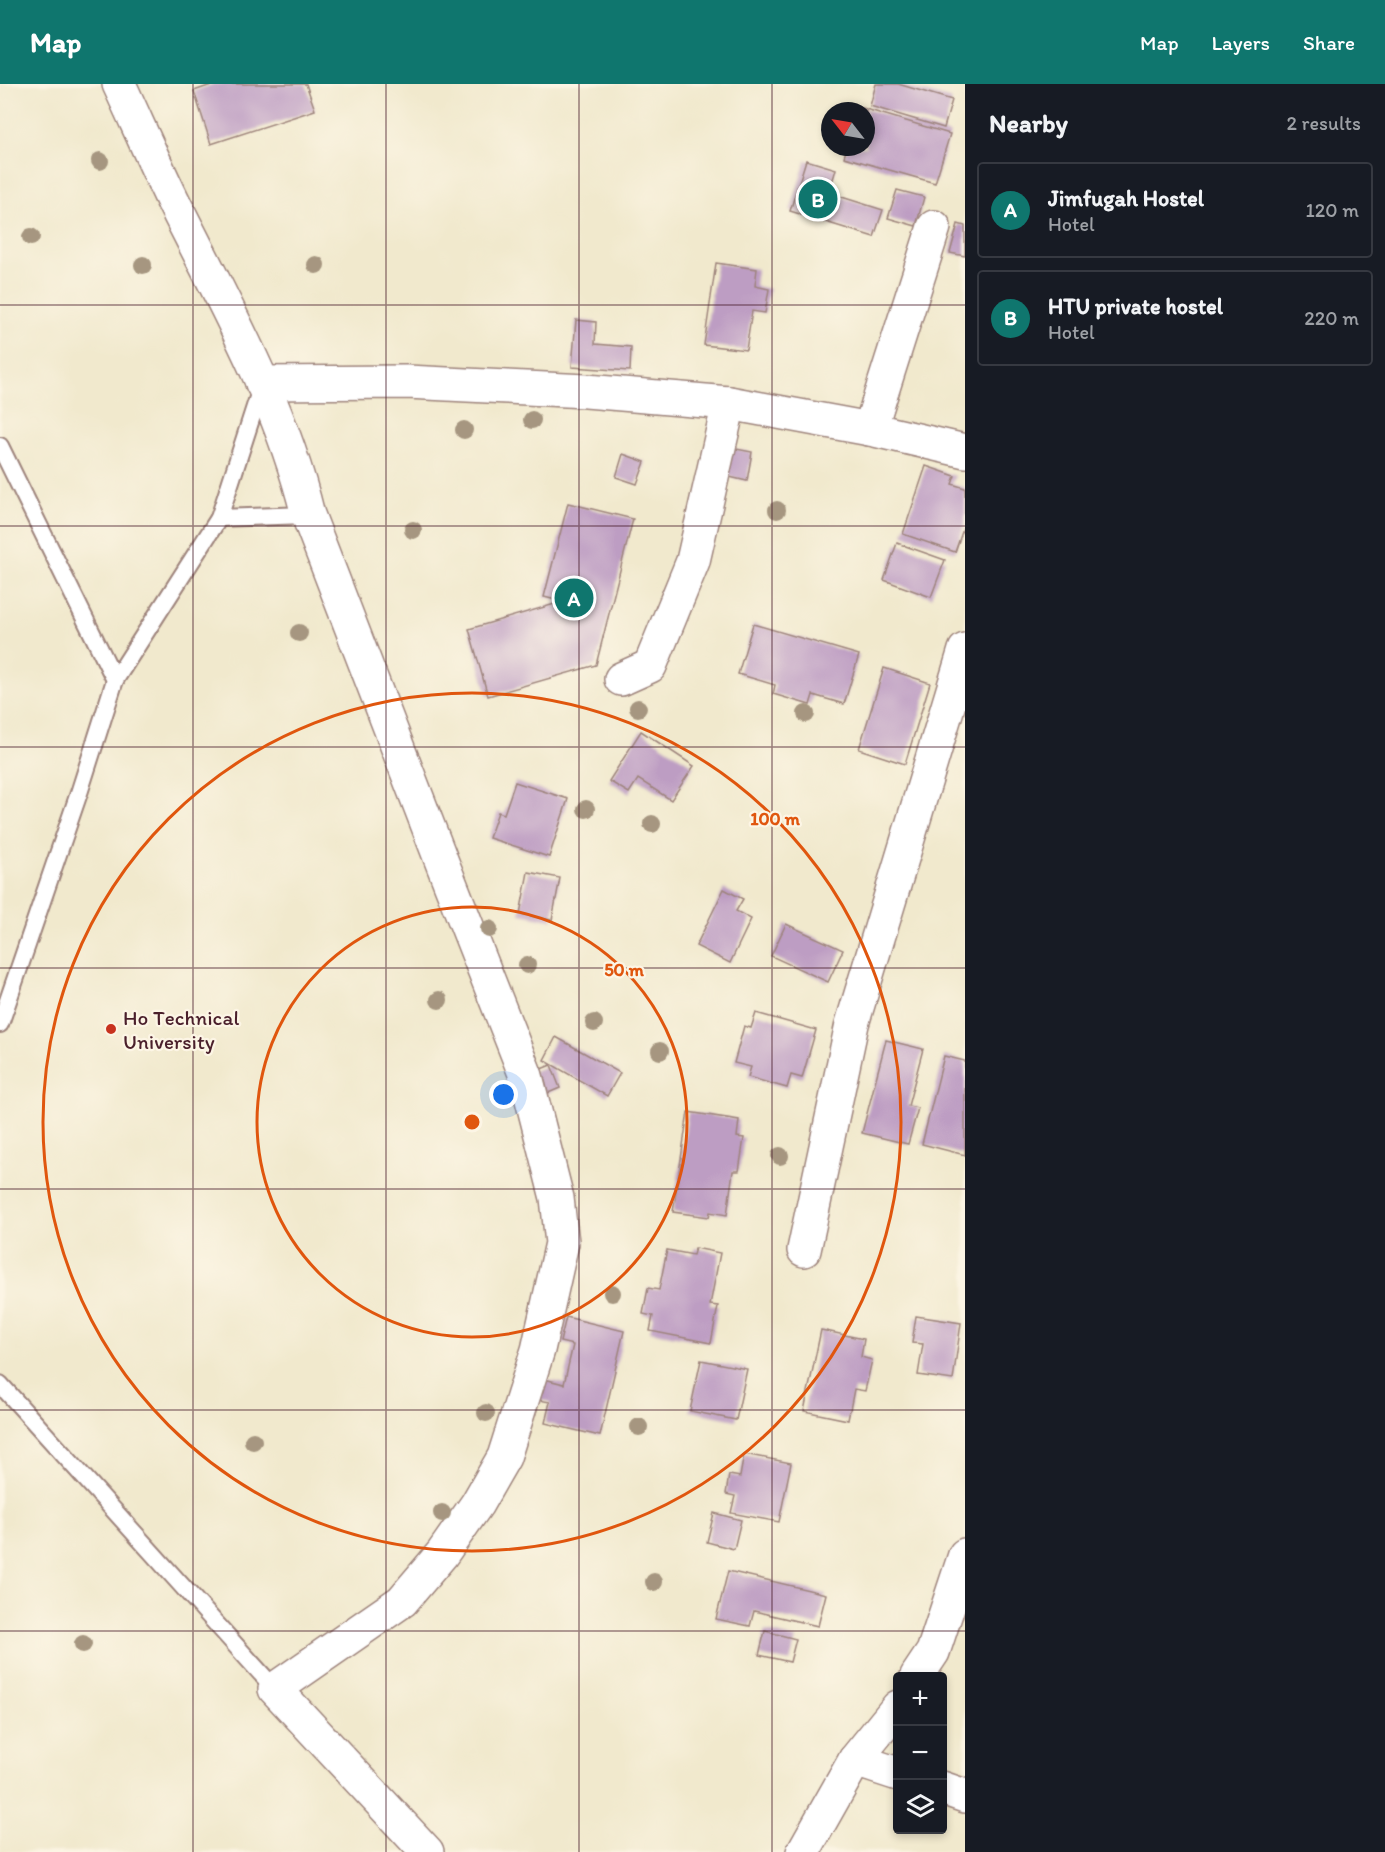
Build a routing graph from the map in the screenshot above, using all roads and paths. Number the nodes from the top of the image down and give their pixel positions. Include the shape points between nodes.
1 (119, 84) edge
2 (934, 227) dead end
3 (262, 383) junction
4 (729, 403) junction
5 (870, 429) junction
6 (0, 446) edge
7 (965, 451) edge
8 (308, 515) junction
9 (219, 518) junction
10 (965, 650) edge
11 (621, 679) dead end
12 (115, 680) junction
13 (0, 1024) edge
14 (804, 1250) dead end
15 (0, 1384) edge
16 (965, 1555) edge
17 (920, 1672) edge
18 (275, 1689) junction
19 (893, 1712) edge
20 (855, 1760) junction
21 (893, 1772) edge
22 (947, 1790) edge
23 (965, 1796) edge
24 (427, 1852) edge
25 (803, 1852) edge

1 - 3 street
2 - 5 street
3 - 4 street via 407,382
3 - 8 street via 298,473
3 - 9 lane
4 - 5 street
4 - 11 street via 693,561 650,666
5 - 7 street
6 - 12 lane
8 - 9 lane
8 - 18 street via 526,1076 557,1198 562,1243 538,1350 504,1457 477,1504 402,1601
9 - 12 lane
10 - 14 street via 852,1024
12 - 13 lane
15 - 18 lane
16 - 17 street via 933,1652
18 - 24 street
19 - 20 street
20 - 21 street
20 - 25 street
22 - 23 street

